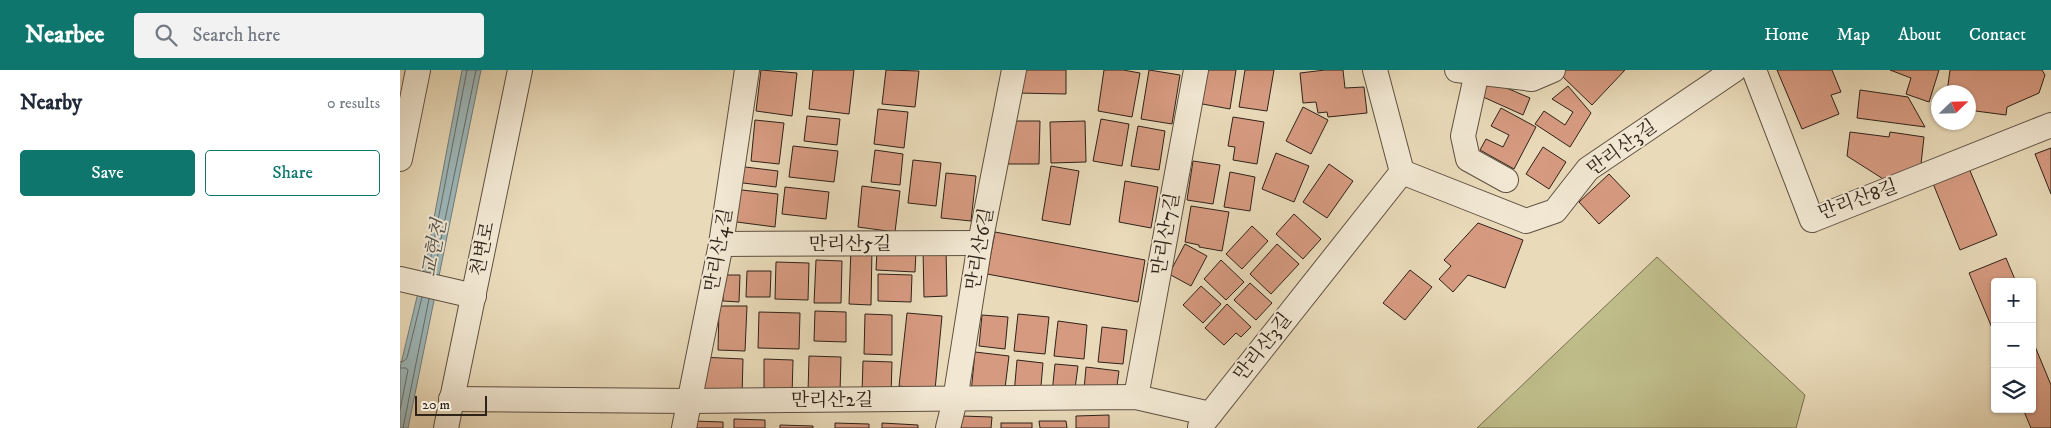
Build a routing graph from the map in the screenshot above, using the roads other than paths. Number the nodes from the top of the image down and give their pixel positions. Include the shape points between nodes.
1 (418, 70) edge
2 (520, 70) edge
3 (747, 70) edge
4 (1014, 70) edge
5 (1196, 70) edge
6 (1376, 70) edge
7 (1552, 70) edge
8 (1734, 70) edge
9 (1754, 70) edge
10 (1467, 71) edge
11 (2051, 126) edge
12 (400, 159) edge
13 (1402, 172) junction
14 (1506, 180) dead end
15 (980, 243) junction
16 (721, 244) junction
17 (400, 280) edge
18 (474, 296) junction
19 (1136, 397) junction
20 (451, 399) junction
21 (955, 400) junction
22 (689, 401) junction
23 (1205, 421) edge
24 (446, 428) edge
25 (684, 428) edge
26 (948, 428) edge

1 - 12 street
2 - 18 street, 천변로
3 - 16 street, 만리산4길
4 - 15 street, 만리산6길
5 - 19 street, 만리산7길
6 - 13 street
7 - 10 street via 1532,79
8 - 13 street, 만리산3길 via 1588,169 1555,211 1526,221 1458,183
9 - 11 street, 만리산8길 via 1812,220
10 - 14 street via 1463,136 1468,159
13 - 23 street, 만리산3길
15 - 16 street, 만리산5길
15 - 21 street, 만리산6길
16 - 22 street, 만리산4길
17 - 18 street
18 - 20 street, 천변로
19 - 21 street, 만리산2길
19 - 23 street, 만리산2길
20 - 22 street, 만리산2길
20 - 24 street, 천변로
21 - 22 street, 만리산2길
21 - 26 street, 만리산6길
22 - 25 street, 만리산4길

